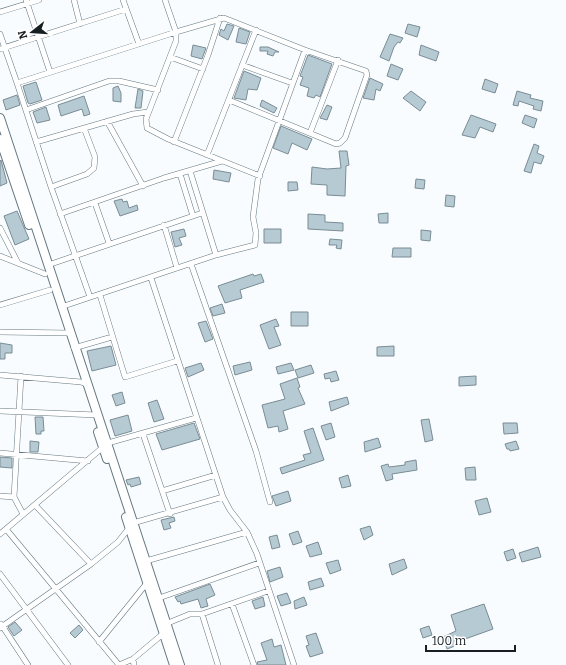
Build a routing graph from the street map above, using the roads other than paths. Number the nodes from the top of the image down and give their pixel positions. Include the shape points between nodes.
1 (39, 0) edge
2 (74, 0) edge
3 (123, 0) edge
4 (165, 0) edge
5 (27, 2) edge
6 (126, 9) junction
7 (0, 12) edge
8 (220, 18) junction
9 (80, 24) junction
10 (256, 30) junction
11 (176, 32) junction
12 (0, 34) edge
13 (38, 37) junction
14 (139, 44) junction
15 (2, 48) edge
16 (305, 50) junction
17 (170, 57) junction
18 (338, 60) junction
19 (242, 65) junction
20 (203, 69) junction
21 (50, 72) junction
22 (16, 83) junction
23 (292, 83) junction
24 (158, 90) junction
25 (228, 100) junction
26 (26, 110) junction
27 (148, 112) junction
28 (0, 118) edge
29 (278, 120) junction
30 (107, 121) junction
31 (84, 128) junction
32 (310, 133) junction
33 (0, 139) edge
34 (36, 142) junction
35 (174, 142) junction
36 (207, 155) junction
37 (222, 161) junction
38 (190, 171) junction
39 (180, 174) junction
40 (260, 176) junction
41 (143, 186) junction
42 (51, 187) junction
43 (95, 203) junction
44 (202, 213) junction
45 (60, 214) junction
46 (192, 216) junction
47 (164, 225) junction
48 (0, 228) edge
49 (110, 243) junction
50 (216, 255) junction
51 (75, 256) junction
52 (2, 258) edge
53 (18, 263) junction
54 (191, 264) junction
55 (48, 265) junction
56 (177, 268) junction
57 (45, 274) junction
58 (151, 278) junction
59 (50, 290) junction
60 (100, 295) junction
61 (90, 297) junction
62 (0, 305) edge
63 (61, 307) junction
64 (0, 332) edge
65 (67, 333) junction
66 (112, 336) junction
67 (74, 348) junction
68 (177, 361) junction
69 (0, 375) edge
70 (21, 376) junction
71 (84, 383) junction
72 (0, 411) edge
73 (20, 413) junction
74 (94, 414) junction
75 (196, 418) junction
76 (143, 434) junction
77 (105, 445) junction
78 (0, 453) edge
79 (17, 454) junction
80 (88, 461) junction
81 (216, 475) junction
82 (162, 491) junction
83 (0, 496) edge
84 (14, 497) junction
85 (223, 497) junction
86 (270, 502) dead end
87 (35, 505) junction
88 (22, 514) junction
89 (170, 514) junction
90 (132, 527) junction
91 (6, 529) junction
92 (247, 532) junction
93 (0, 534) edge
94 (146, 561) junction
95 (259, 563) junction
96 (91, 564) junction
97 (0, 574) edge
98 (147, 583) junction
99 (56, 589) junction
100 (268, 591) junction
101 (159, 598) junction
102 (232, 604) junction
103 (27, 609) junction
104 (202, 614) junction
105 (168, 624) junction
106 (1, 626) edge
107 (164, 632) junction
108 (99, 642) junction
109 (133, 659) junction
110 (28, 665) edge
111 (68, 665) edge
112 (119, 665) edge
113 (134, 665) edge
114 (174, 665) edge
115 (180, 665) edge
116 (218, 665) edge
117 (254, 665) edge
118 (294, 665) edge

1 - 5 street
2 - 9 street
3 - 6 street
4 - 11 street
5 - 7 street
5 - 13 street
6 - 9 street
6 - 14 street
8 - 10 street
8 - 11 street
8 - 20 street
9 - 13 street
10 - 16 street
10 - 19 street
11 - 14 street
11 - 17 street via 176,41
12 - 15 street
13 - 15 street
13 - 21 street
14 - 21 street
15 - 22 street
16 - 18 street
16 - 23 street
17 - 20 street
17 - 24 street
18 - 32 street
18 - 32 street via 363,69 367,75 345,138 336,144
19 - 23 street
19 - 25 street
20 - 35 street
21 - 22 street
22 - 26 street
23 - 29 street
24 - 26 street via 109,81
24 - 27 street
25 - 29 street
25 - 36 street
26 - 34 street
27 - 30 street
27 - 35 street via 146,119 149,130
28 - 55 main road
29 - 32 street
29 - 40 street
30 - 31 street
30 - 41 street
31 - 34 street
31 - 42 street via 95,158 94,168 87,174
33 - 57 main road
34 - 42 street
35 - 36 street
36 - 37 street
37 - 38 street
37 - 40 street
38 - 39 street
38 - 44 street
39 - 41 street
39 - 46 street
40 - 50 street via 253,217 255,245
41 - 43 street
42 - 45 street
43 - 45 street
43 - 49 street
44 - 46 street
44 - 50 street
45 - 51 street
46 - 47 street
47 - 49 street
47 - 56 street
48 - 53 street
49 - 51 street
50 - 54 street
51 - 55 street
51 - 61 street
52 - 53 street
53 - 57 street
54 - 56 street
54 - 86 street via 256,451
55 - 63 main road
56 - 58 street
57 - 59 main road
58 - 60 street
58 - 68 street
59 - 62 street
59 - 65 main road
60 - 61 street
60 - 66 street
61 - 63 street
63 - 65 main road
64 - 65 street
65 - 67 main road
65 - 71 main road
66 - 67 street
66 - 68 street via 126,377
67 - 71 main road
68 - 75 street
69 - 70 street
70 - 71 street
70 - 73 street
71 - 74 main road
72 - 73 street
73 - 74 street
73 - 79 street
74 - 77 main road
75 - 76 street
75 - 81 street
76 - 77 street
76 - 82 street
77 - 80 street
77 - 90 main road
78 - 79 street
79 - 80 street
79 - 84 street
80 - 87 street
81 - 82 street
81 - 85 street
82 - 89 street
83 - 84 street
84 - 88 street
85 - 89 street
85 - 92 street
87 - 88 street
87 - 96 street
88 - 91 street
89 - 90 street
90 - 94 main road
90 - 96 street
90 - 98 main road
91 - 93 street
91 - 99 street
92 - 94 street
92 - 95 street
94 - 101 main road
95 - 100 street
95 - 101 street
96 - 99 street
97 - 103 street
98 - 107 main road
98 - 108 street
99 - 103 street
99 - 108 street
100 - 102 street
100 - 118 street
101 - 105 main road
102 - 104 street
102 - 117 street
103 - 106 street
103 - 111 street
104 - 105 street via 190,614
104 - 116 street
105 - 115 main road
106 - 110 street
107 - 109 street
107 - 114 main road
108 - 112 street
109 - 112 street
109 - 113 street

